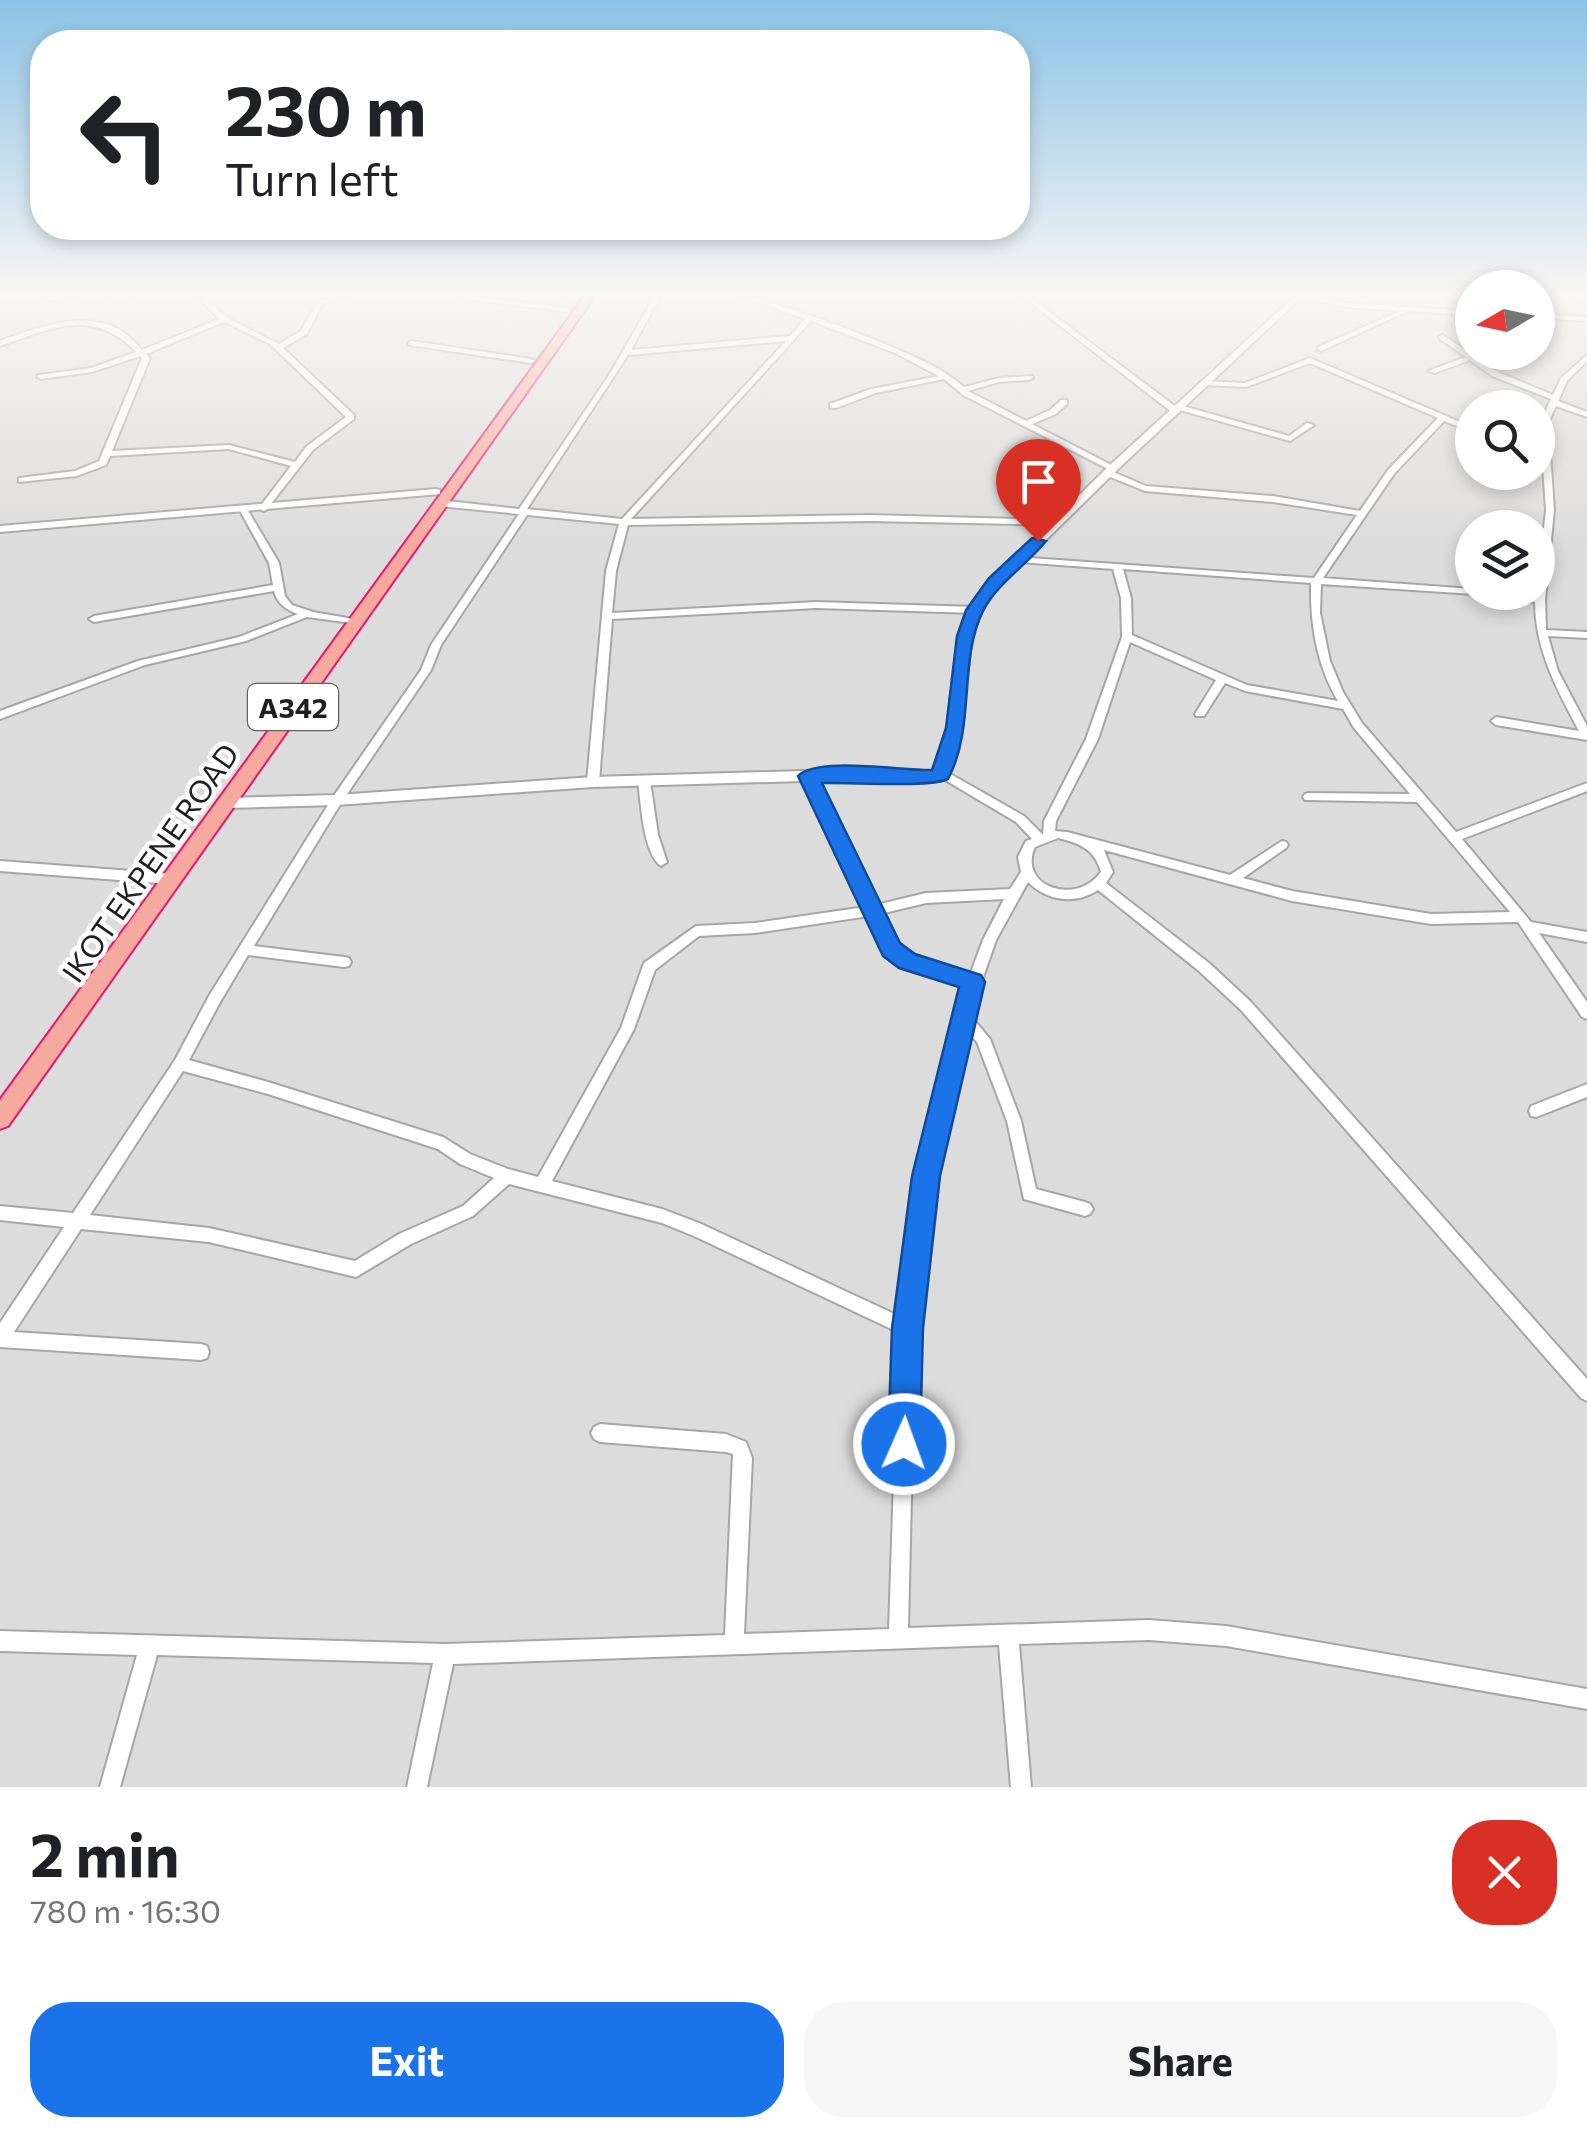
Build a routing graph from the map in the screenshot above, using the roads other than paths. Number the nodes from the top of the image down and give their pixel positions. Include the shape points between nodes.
1 (136, 380) edge
2 (313, 380) edge
3 (518, 380) edge
4 (520, 380) edge
5 (607, 380) edge
6 (752, 380) edge
7 (928, 380) edge
8 (950, 380) edge
9 (1001, 380) edge
10 (1138, 380) edge
11 (1211, 380) edge
12 (1258, 380) edge
13 (1357, 380) edge
14 (1208, 383) junction
15 (963, 390) junction
16 (1555, 400) edge
17 (1064, 402) dead end
18 (833, 406) dead end
19 (1178, 410) junction
20 (1587, 415) edge
21 (1443, 418) junction
22 (1455, 423) edge
23 (1025, 424) junction
24 (1310, 425) dead end
25 (110, 454) junction
26 (296, 466) junction
27 (1110, 470) junction
28 (22, 480) dead end
29 (438, 497) junction
30 (263, 508) junction
31 (243, 510) junction
32 (522, 513) junction
33 (1359, 513) junction
34 (624, 522) junction
35 (1057, 523) junction
36 (0, 529) edge
37 (1019, 560) junction
38 (1117, 566) junction
39 (1316, 581) junction
40 (280, 588) junction
41 (1455, 591) edge
42 (974, 610) junction
43 (1541, 610) edge
44 (306, 614) junction
45 (608, 616) junction
46 (94, 620) dead end
47 (350, 621) junction
48 (1542, 632) junction
49 (1587, 635) edge
50 (1127, 637) junction
51 (1222, 680) junction
52 (1345, 706) junction
53 (0, 714) edge
54 (1200, 714) dead end
55 (1496, 721) dead end
56 (941, 774) junction
57 (808, 776) junction
58 (644, 781) junction
59 (593, 782) junction
60 (1587, 787) edge
61 (1310, 798) dead end
62 (1422, 798) junction
63 (336, 800) junction
64 (224, 803) junction
65 (1044, 837) junction
66 (1455, 837) junction
67 (1089, 842) junction
68 (1282, 845) dead end
69 (662, 862) dead end
70 (0, 866) edge
71 (1027, 874) junction
72 (166, 878) junction
73 (1231, 880) junction
74 (1100, 886) junction
75 (1012, 894) junction
76 (873, 911) junction
77 (1524, 921) junction
78 (1587, 938) edge
79 (247, 950) junction
80 (344, 962) dead end
81 (973, 982) junction
82 (1587, 1013) edge
83 (962, 1016) junction
84 (180, 1064) junction
85 (1587, 1090) edge
86 (0, 1095) edge
87 (1536, 1111) dead end
88 (0, 1119) edge
89 (507, 1176) junction
90 (542, 1186) junction
91 (1085, 1210) dead end
92 (0, 1212) edge
93 (80, 1219) junction
94 (908, 1328) junction
95 (0, 1339) edge
96 (200, 1352) dead end
97 (1587, 1392) edge
98 (600, 1433) dead end
99 (1008, 1635) junction
100 (898, 1639) junction
101 (0, 1641) edge
102 (150, 1644) junction
103 (734, 1644) junction
104 (445, 1654) junction
105 (1587, 1698) edge
106 (110, 1787) edge
107 (417, 1787) edge
108 (1021, 1787) edge

1 - 25 street
2 - 26 street via 352,417
3 - 29 highway, IKOT EKPENE ROAD / A342
4 - 29 highway, IKOT EKPENE ROAD / A342
5 - 32 street
6 - 34 street
7 - 18 street
8 - 15 street
9 - 15 street
10 - 19 street
11 - 14 street
12 - 14 street
13 - 21 street
14 - 19 street
15 - 23 street
16 - 20 street
17 - 23 street
19 - 24 street via 1290,440
19 - 27 street
21 - 22 street
21 - 33 street
23 - 27 street
25 - 26 street via 230,447
25 - 28 street via 84,471
26 - 30 street
27 - 33 street via 1148,489
27 - 35 street
29 - 30 street
29 - 32 street
29 - 47 highway, IKOT EKPENE ROAD / A342
30 - 31 street
31 - 36 street
31 - 40 street via 274,563
32 - 34 street
32 - 63 street
33 - 39 street
34 - 35 street
34 - 45 street
35 - 37 street
37 - 38 street
37 - 42 street
38 - 39 street
38 - 50 street
39 - 41 street
39 - 52 street via 1325,661
40 - 44 street via 289,607
40 - 46 street
42 - 45 street via 816,605
42 - 56 street via 956,728
43 - 48 street
44 - 47 street
44 - 53 street
45 - 59 street
47 - 64 highway, IKOT EKPENE ROAD / A342
47 - 72 highway, IKOT EKPENE ROAD / A342
48 - 49 street
48 - 55 street via 1553,671 1587,736
50 - 51 street
50 - 65 street via 1092,739
51 - 52 street via 1273,696
51 - 54 street
52 - 62 street
56 - 57 street
56 - 65 street
57 - 58 street
57 - 76 street
58 - 59 street
58 - 69 street
59 - 63 street
60 - 66 street
61 - 62 street
62 - 66 street
63 - 64 street
63 - 79 street
64 - 72 highway, IKOT EKPENE ROAD / A342
65 - 67 street
65 - 71 street via 1024,857
66 - 77 street
67 - 73 street
67 - 74 street via 1106,864
68 - 73 street
70 - 72 street
71 - 74 street via 1061,895
71 - 75 street
72 - 86 highway, IKOT EKPENE ROAD / A342
72 - 88 highway, IKOT EKPENE ROAD / A342
73 - 77 street via 1431,919
74 - 97 street via 1246,1006
75 - 76 street via 926,898
75 - 81 street
76 - 81 street via 898,956
76 - 90 street via 703,929 660,956 642,979 627,1029
77 - 78 street
77 - 82 street
79 - 80 street
79 - 84 street
81 - 83 street
83 - 91 street via 983,1038 1014,1121 1030,1194
83 - 94 street via 926,1176
84 - 89 street via 443,1144
84 - 93 street
85 - 87 street
89 - 90 street
89 - 93 street via 468,1211 356,1269 209,1235
90 - 94 street via 681,1223
92 - 93 street
93 - 95 street
94 - 100 street
95 - 96 street
98 - 103 street via 740,1448
99 - 100 street
99 - 105 street via 1149,1630 1226,1636
99 - 108 street
100 - 103 street
101 - 102 street
102 - 104 street
102 - 106 street
103 - 104 street
104 - 107 street

